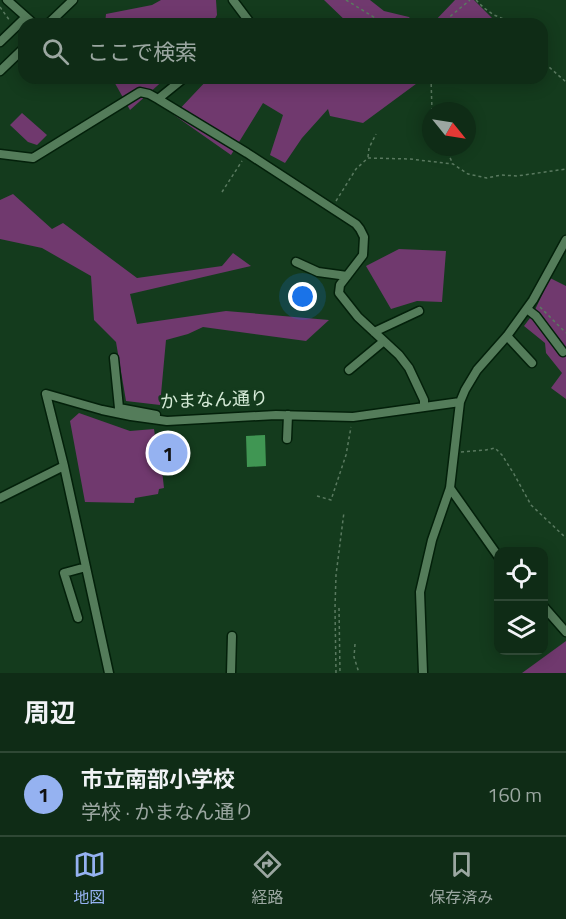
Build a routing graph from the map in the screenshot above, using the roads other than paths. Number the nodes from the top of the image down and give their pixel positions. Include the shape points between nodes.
1 (8, 0) edge
2 (73, 0) edge
3 (233, 0) edge
4 (26, 17) edge
5 (54, 18) edge
6 (246, 18) edge
7 (18, 25) edge
8 (0, 42) edge
9 (18, 54) edge
10 (0, 71) edge
11 (177, 84) edge
12 (158, 99) junction
13 (0, 154) edge
14 (566, 240) edge
15 (296, 262) dead end
16 (347, 276) junction
17 (527, 309) junction
18 (419, 311) dead end
19 (374, 332) junction
20 (507, 336) junction
21 (384, 341) junction
22 (563, 352) dead end
23 (114, 358) dead end
24 (532, 363) dead end
25 (349, 370) dead end
26 (460, 402) junction
27 (424, 407) junction
28 (288, 415) junction
29 (167, 421) junction
30 (288, 439) dead end
31 (64, 466) junction
32 (450, 488) junction
33 (0, 498) edge
34 (494, 550) edge
35 (86, 567) junction
36 (548, 612) edge
37 (78, 618) dead end
38 (566, 632) edge
39 (232, 636) dead end
40 (109, 673) edge
41 (231, 673) edge
42 (423, 673) edge

1 - 4 street
2 - 5 street
3 - 6 street
7 - 8 street
9 - 10 street
11 - 12 street
12 - 13 street via 140,92 33,158
12 - 16 street via 356,224 365,246
14 - 17 street
15 - 16 street via 318,272
16 - 19 street via 339,294
17 - 20 street
17 - 22 street
18 - 19 street
19 - 21 street
20 - 24 street
20 - 26 street via 477,369
21 - 25 street
21 - 27 street via 409,368
23 - 29 street via 119,408 151,413
26 - 27 street, かまなん通り
26 - 32 street
27 - 28 street, かまなん通り via 353,417
28 - 29 street, かまなん通り
28 - 30 street
29 - 31 street, かまなん通り via 102,411 46,394
31 - 33 street
31 - 35 street
32 - 34 street
32 - 42 street via 420,592
35 - 37 street via 64,573
35 - 40 street
36 - 38 street
39 - 41 street

